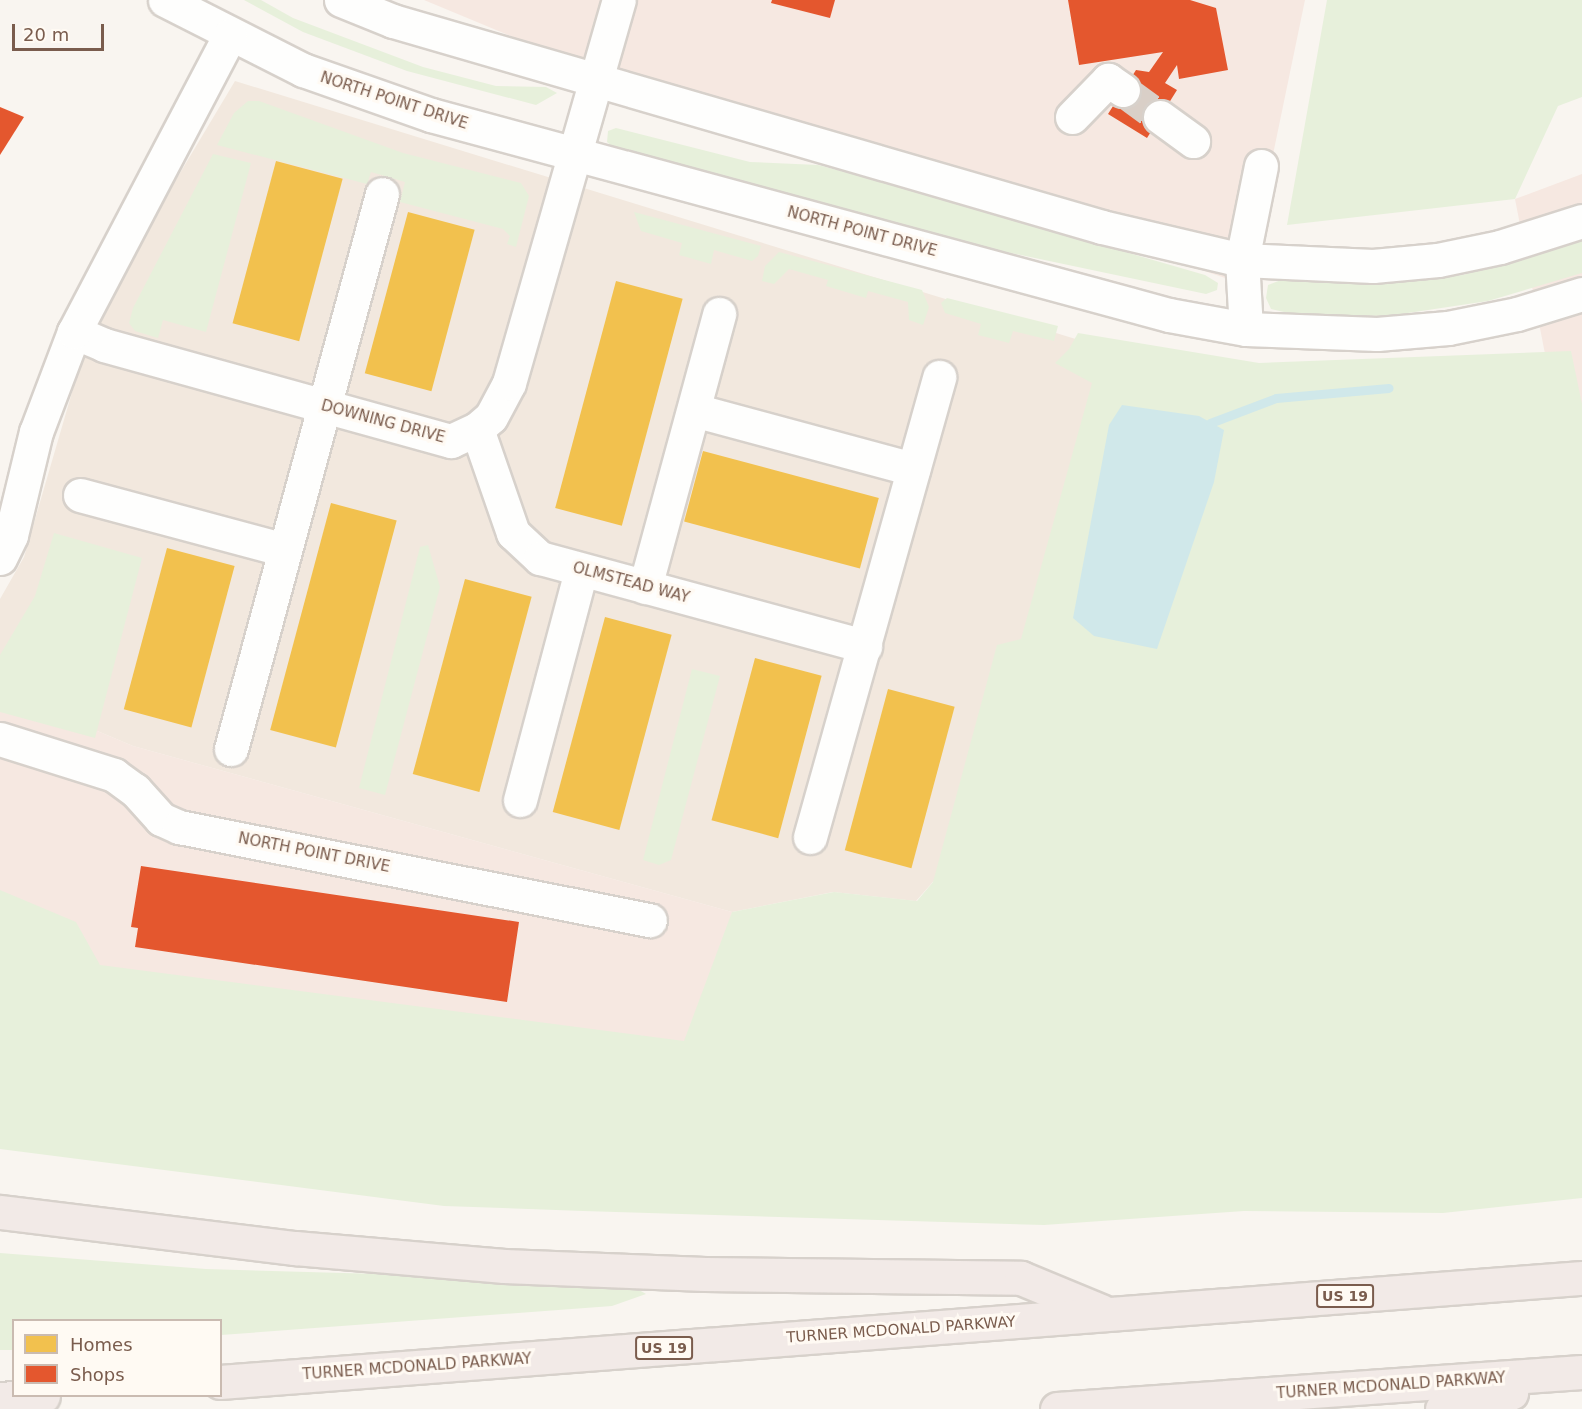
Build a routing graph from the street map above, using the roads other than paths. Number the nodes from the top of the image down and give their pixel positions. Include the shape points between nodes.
1 (165, 0) edge
2 (341, 0) edge
3 (619, 0) edge
4 (230, 35) junction
5 (596, 78) junction
6 (1123, 90) tunnel mouth
7 (1072, 117) dead end
8 (1160, 117) tunnel mouth
9 (1193, 141) dead end
10 (576, 155) junction
11 (1262, 166) dead end
12 (382, 194) dead end
13 (1582, 221) edge
14 (1242, 260) junction
15 (1582, 294) edge
16 (719, 314) dead end
17 (1246, 329) junction
18 (74, 333) junction
19 (939, 377) dead end
20 (324, 406) junction
21 (694, 410) junction
22 (477, 429) junction
23 (913, 469) junction
24 (80, 495) dead end
25 (285, 550) junction
26 (0, 558) edge
27 (581, 570) junction
28 (645, 587) junction
29 (865, 646) junction
30 (0, 739) edge
31 (231, 749) dead end
32 (520, 800) dead end
33 (810, 837) dead end
34 (650, 920) dead end
35 (0, 1212) edge
36 (1582, 1278) edge
37 (1108, 1314) junction
38 (1582, 1374) edge
39 (222, 1382) edge
40 (22, 1397) edge
41 (0, 1399) edge
42 (1057, 1409) edge
43 (1442, 1409) edge

1 - 4 street, NORTH POINT DRIVE
2 - 5 street via 393,21
3 - 5 street, DOWNING DRIVE
4 - 10 street, NORTH POINT DRIVE via 367,94
4 - 18 street
5 - 10 street, DOWNING DRIVE
5 - 14 street via 1113,230
6 - 7 street via 1108,80
8 - 9 street
10 - 17 street, NORTH POINT DRIVE via 1169,315
10 - 22 street, DOWNING DRIVE via 509,384 491,417
11 - 14 street
12 - 20 street
13 - 14 street via 1500,247 1438,260 1373,266
14 - 17 street
15 - 17 street, NORTH POINT DRIVE via 1517,314 1448,328 1377,334
16 - 21 street
18 - 20 street, DOWNING DRIVE via 104,345
18 - 26 street via 36,432 11,535
19 - 23 street
20 - 22 street, DOWNING DRIVE via 451,441
20 - 25 street
21 - 23 street
21 - 28 street
22 - 27 street, OLMSTEAD WAY via 513,533 540,558
23 - 29 street
24 - 25 street
25 - 31 street
27 - 28 street, OLMSTEAD WAY
27 - 32 street
28 - 29 street, OLMSTEAD WAY
29 - 33 street
30 - 34 street, NORTH POINT DRIVE via 114,775 135,790 161,819 179,827
35 - 37 highway via 295,1248 504,1266 705,1274 1021,1278
36 - 37 highway, TURNER MCDONALD PARKWAY / US 19
37 - 39 highway, TURNER MCDONALD PARKWAY / US 19
38 - 42 highway, TURNER MCDONALD PARKWAY
38 - 43 highway
40 - 41 highway

